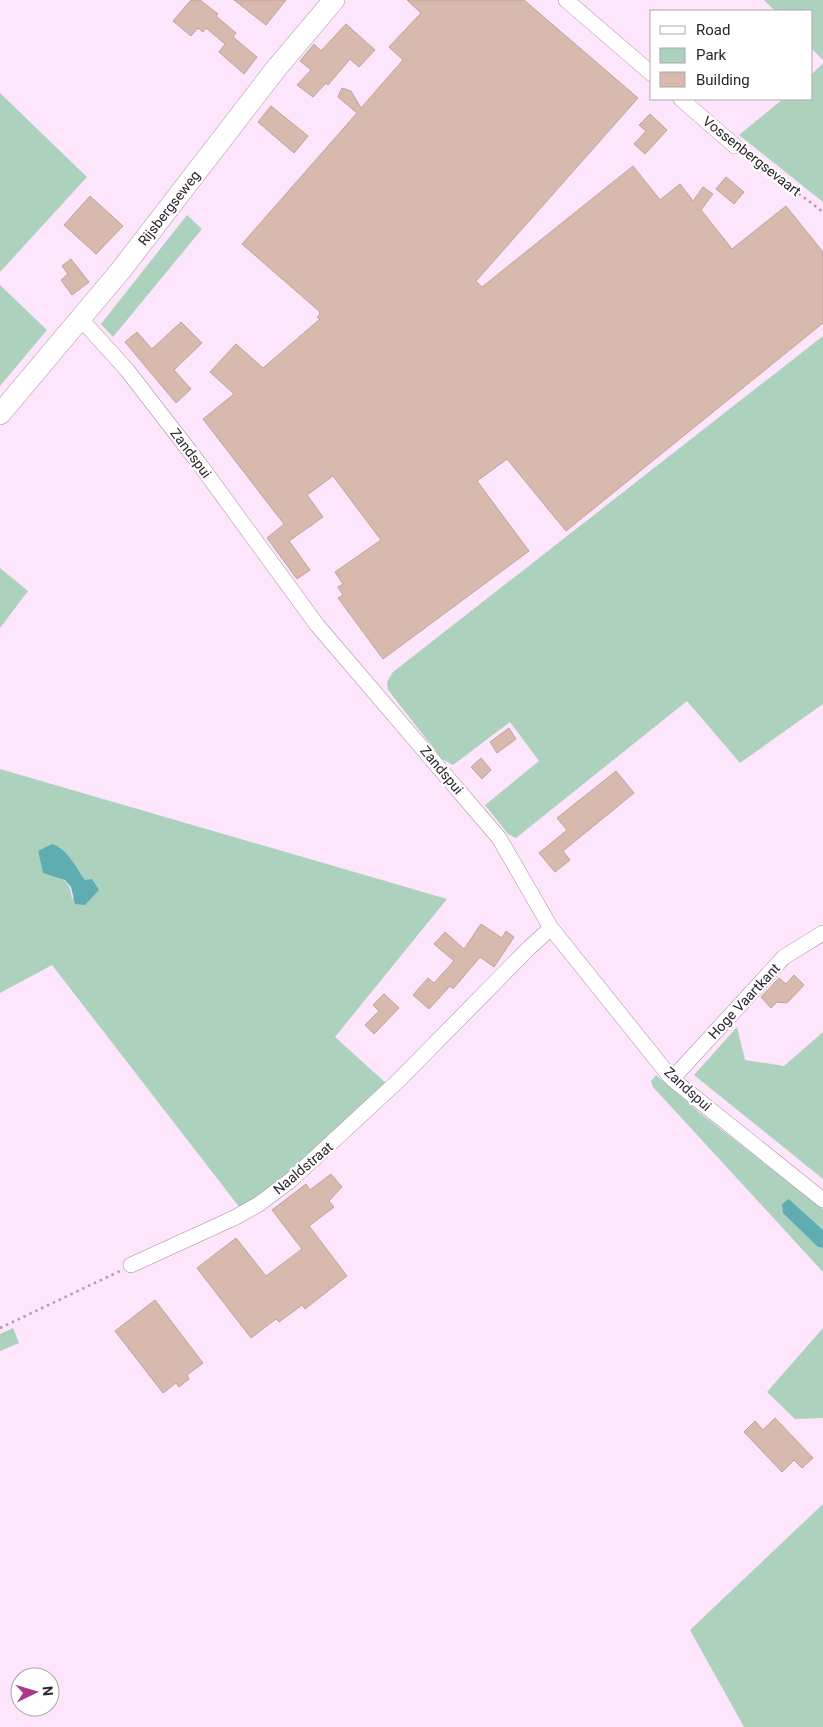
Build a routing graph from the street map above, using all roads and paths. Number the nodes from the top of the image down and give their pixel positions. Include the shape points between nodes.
1 (334, 0) edge
2 (566, 0) edge
3 (650, 72) edge
4 (682, 100) edge
5 (735, 146) joint
6 (823, 212) edge
7 (80, 318) junction
8 (0, 414) edge
9 (551, 928) junction
10 (823, 933) edge
11 (672, 1079) junction
12 (823, 1200) edge
13 (131, 1266) joint
14 (0, 1328) edge

1 - 7 main road, Rijsbergseweg
2 - 3 street
4 - 5 street, Vossenbergsevaart
5 - 6 path, Vossenbergsevaart
7 - 8 main road, Rijsbergseweg
7 - 9 street, Zandspui via 127,370 192,454 317,625 499,838
9 - 11 street, Zandspui
9 - 13 street, Naaldstraat via 398,1081 286,1184 234,1218
10 - 11 street, Hoge Vaartkant via 784,957
11 - 12 street, Zandspui
13 - 14 path

